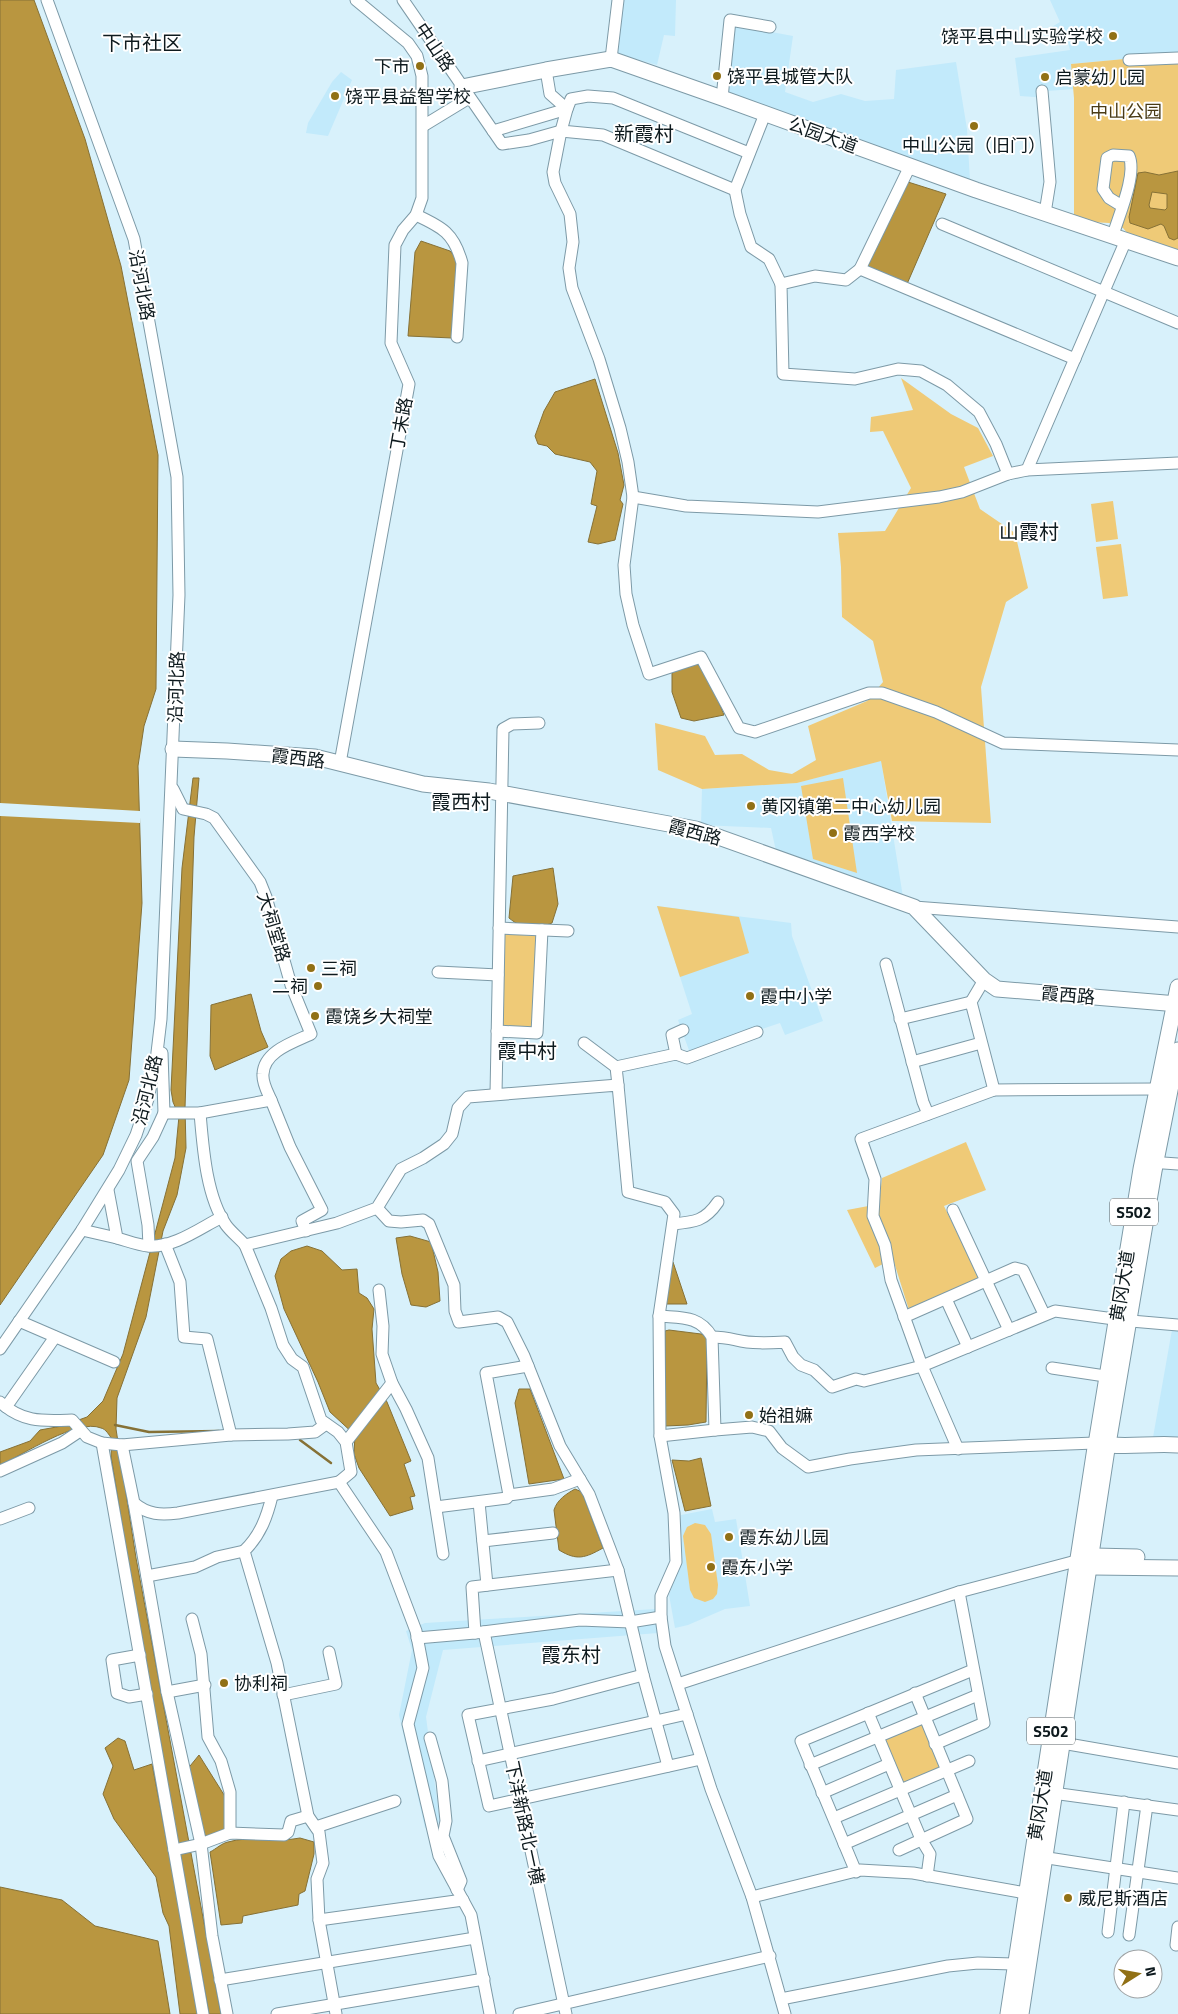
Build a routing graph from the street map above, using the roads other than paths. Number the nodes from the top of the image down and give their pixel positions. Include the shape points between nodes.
1 (47, 0) edge
2 (356, 0) edge
3 (403, 0) edge
4 (618, 0) edge
5 (770, 27) dead end
6 (1178, 58) edge
7 (611, 59) junction
8 (1129, 60) dead end
9 (546, 70) junction
10 (466, 92) junction
11 (1042, 92) dead end
12 (722, 98) junction
13 (567, 109) junction
14 (765, 114) junction
15 (423, 126) junction
16 (493, 131) junction
17 (561, 131) junction
18 (750, 153) junction
19 (910, 166) junction
20 (735, 190) junction
21 (1122, 206) dead end
22 (1045, 213) junction
23 (416, 215) junction
24 (942, 224) dead end
25 (1120, 237) junction
26 (1178, 258) edge
27 (860, 269) junction
28 (781, 284) junction
29 (1104, 292) junction
30 (1178, 323) edge
31 (457, 337) dead end
32 (1075, 359) junction
33 (1178, 463) edge
34 (1026, 470) junction
35 (1008, 474) junction
36 (633, 497) junction
37 (539, 723) dead end
38 (173, 749) junction
39 (1178, 750) edge
40 (340, 764) junction
41 (172, 787) junction
42 (501, 793) junction
43 (914, 907) junction
44 (1178, 927) edge
45 (499, 928) junction
46 (542, 930) junction
47 (568, 931) dead end
48 (886, 964) dead end
49 (438, 972) dead end
50 (498, 975) junction
51 (984, 980) junction
52 (1178, 987) edge
53 (971, 1002) junction
54 (1178, 1004) edge
55 (161, 1019) junction
56 (900, 1019) junction
57 (683, 1030) dead end
58 (497, 1031) junction
59 (757, 1032) dead end
60 (584, 1043) dead end
61 (981, 1043) junction
62 (1178, 1050) edge
63 (676, 1054) junction
64 (912, 1062) junction
65 (616, 1067) junction
66 (618, 1085) junction
67 (1155, 1089) dead end
68 (994, 1090) junction
69 (496, 1094) junction
70 (271, 1100) junction
71 (164, 1113) junction
72 (200, 1113) junction
73 (928, 1114) junction
74 (1143, 1162) dead end
75 (1178, 1164) edge
76 (108, 1190) junction
77 (718, 1202) dead end
78 (377, 1208) junction
79 (953, 1210) dead end
80 (222, 1217) junction
81 (673, 1224) junction
82 (82, 1230) junction
83 (306, 1231) junction
84 (118, 1238) junction
85 (157, 1245) junction
86 (245, 1245) junction
87 (986, 1281) junction
88 (379, 1290) dead end
89 (946, 1299) junction
90 (1044, 1314) junction
91 (659, 1316) junction
92 (904, 1317) junction
93 (1114, 1319) dead end
94 (1131, 1321) dead end
95 (19, 1322) junction
96 (1178, 1324) edge
97 (1008, 1330) junction
98 (55, 1337) junction
99 (712, 1337) junction
100 (968, 1347) junction
101 (0, 1349) edge
102 (114, 1362) dead end
103 (528, 1366) junction
104 (922, 1366) junction
105 (1052, 1368) dead end
106 (1105, 1376) dead end
107 (392, 1383) junction
108 (3, 1404) edge
109 (326, 1424) junction
110 (715, 1430) junction
111 (80, 1431) junction
112 (232, 1435) junction
113 (660, 1436) junction
114 (346, 1442) junction
115 (102, 1444) junction
116 (1100, 1444) junction
117 (122, 1445) junction
118 (1178, 1445) edge
119 (958, 1449) junction
120 (0, 1471) edge
121 (580, 1479) junction
122 (339, 1482) junction
123 (509, 1495) junction
124 (272, 1496) junction
125 (479, 1502) junction
126 (134, 1503) junction
127 (436, 1507) junction
128 (29, 1508) dead end
129 (0, 1519) edge
130 (554, 1533) dead end
131 (483, 1541) junction
132 (244, 1551) junction
133 (443, 1554) dead end
134 (1178, 1558) edge
135 (1076, 1561) dead end
136 (1178, 1568) edge
137 (618, 1570) junction
138 (147, 1576) junction
139 (488, 1585) junction
140 (960, 1592) junction
141 (661, 1617) junction
142 (192, 1619) dead end
143 (630, 1622) junction
144 (479, 1633) junction
145 (417, 1638) junction
146 (330, 1652) dead end
147 (140, 1655) junction
148 (974, 1670) junction
149 (643, 1675) junction
150 (678, 1684) junction
151 (205, 1685) junction
152 (167, 1692) junction
153 (915, 1693) junction
154 (147, 1694) junction
155 (283, 1694) junction
156 (978, 1695) junction
157 (500, 1709) junction
158 (868, 1713) junction
159 (687, 1714) junction
160 (924, 1717) junction
161 (655, 1721) junction
162 (878, 1737) junction
163 (430, 1738) dead end
164 (935, 1744) junction
165 (1068, 1744) dead end
166 (509, 1754) junction
167 (702, 1759) junction
168 (478, 1761) junction
169 (969, 1761) dead end
170 (1178, 1763) edge
171 (889, 1764) junction
172 (810, 1765) junction
173 (668, 1766) junction
174 (946, 1770) junction
175 (900, 1790) junction
176 (822, 1793) junction
177 (1060, 1794) dead end
178 (957, 1795) junction
179 (519, 1799) junction
180 (395, 1801) dead end
181 (1124, 1802) junction
182 (1147, 1805) junction
183 (1178, 1810) edge
184 (910, 1814) junction
185 (308, 1816) junction
186 (834, 1818) junction
187 (316, 1827) junction
188 (230, 1833) junction
189 (921, 1839) junction
190 (201, 1844) junction
191 (844, 1844) junction
192 (174, 1850) junction
193 (899, 1850) dead end
194 (1048, 1858) dead end
195 (1114, 1869) junction
196 (856, 1872) junction
197 (1138, 1872) junction
198 (927, 1876) junction
199 (1178, 1878) edge
200 (1020, 1892) dead end
201 (460, 1895) junction
202 (752, 1897) junction
203 (319, 1920) junction
204 (1178, 1927) edge
205 (1108, 1932) dead end
206 (1129, 1935) dead end
207 (476, 1938) junction
208 (1176, 1945) dead end
209 (770, 1956) junction
210 (327, 1963) junction
211 (1014, 1964) dead end
212 (484, 1979) junction
213 (220, 1980) junction
214 (782, 1999) junction
215 (336, 2009) edge
216 (565, 2009) edge
217 (203, 2014) edge
218 (227, 2014) edge
219 (276, 2014) edge
220 (490, 2014) edge
221 (519, 2014) edge
222 (785, 2014) edge
223 (1008, 2014) edge
224 (1021, 2014) edge

1 - 38 street, 沿河北路 via 134,239 177,477 180,595
2 - 15 street, 丁未路 via 408,43 417,56 422,76
3 - 10 street, 中山路
4 - 7 street
5 - 12 street via 730,20
6 - 8 street
7 - 9 main road, 公园大道
7 - 12 main road, 公园大道
9 - 10 main road, 公园大道
9 - 13 street via 550,94
10 - 15 street
10 - 16 street, 中山路
11 - 22 street via 1050,182
12 - 14 main road, 公园大道
13 - 16 street
13 - 17 street
13 - 18 street via 570,99 588,96 613,98
14 - 18 street
14 - 19 main road, 公园大道
15 - 23 street, 丁未路 via 422,198
16 - 17 street, 中山路 via 502,144
17 - 20 street via 603,135
17 - 36 street via 553,172 570,214 572,288 599,359 620,428
18 - 20 street
19 - 22 main road, 公园大道
19 - 27 street
20 - 28 street via 751,247 769,259
21 - 25 street
22 - 25 main road, 公园大道
23 - 31 street via 441,227 453,239 460,255
23 - 40 street, 丁未路 via 394,245 391,343 409,384
24 - 29 street
25 - 26 main road, 公园大道
25 - 29 street
27 - 28 street via 846,280 815,276
27 - 32 street
28 - 35 street via 784,374 855,379 898,369 921,371 947,386 979,412
29 - 30 street
29 - 32 street
32 - 34 street
33 - 34 street
34 - 35 street
35 - 36 street via 962,492 939,497 818,512 686,506
36 - 39 street via 624,565 626,594 649,674 701,657 739,728 755,732 869,692 882,693 936,712 1003,743
37 - 42 street via 512,724 503,729
38 - 40 main road, 霞西路 via 315,757
38 - 41 street, 沿河北路
40 - 42 main road, 霞西路 via 423,784
41 - 55 street, 沿河北路
41 - 70 street, 大祠堂路 via 182,809 214,818 260,882 291,985 311,1034 275,1052 268,1061 262,1074
42 - 43 main road, 霞西路 via 696,829
42 - 45 street
43 - 44 street
43 - 51 main road, 霞西路
45 - 46 street
45 - 50 street
46 - 47 street
46 - 58 street via 537,1033
48 - 56 street
49 - 50 street
50 - 58 street
51 - 53 street
51 - 54 main road, 霞西路 via 996,989
52 - 116 main road, 黄冈大道 / S502 via 1142,1169
53 - 56 street
53 - 61 street
55 - 71 street
55 - 76 street, 沿河北路 via 148,1099 136,1135
56 - 64 street
57 - 63 street via 672,1035
58 - 69 street
59 - 63 street via 687,1058
60 - 65 street
61 - 64 street
61 - 68 street
62 - 116 main road, 黄冈大道 / S502
63 - 65 street
64 - 73 street
65 - 66 street
66 - 69 street
66 - 81 street via 628,1192 665,1202 674,1214
67 - 68 street
68 - 73 street
69 - 78 street via 468,1097 458,1108 452,1134 444,1144 401,1169
70 - 72 street
70 - 83 street via 290,1147 322,1210 302,1221
71 - 72 street
71 - 85 street via 153,1137 136,1161 148,1225
72 - 80 street via 205,1160
73 - 92 street via 861,1139 875,1179 873,1216 885,1245 890,1280
74 - 75 street
76 - 82 street, 沿河北路
76 - 84 street
77 - 81 street via 710,1214 702,1218
78 - 83 street
78 - 103 street via 389,1221 423,1220 429,1224 454,1285 455,1311 460,1322 498,1318 507,1322
79 - 87 street
80 - 85 street
80 - 86 street
81 - 91 street
82 - 84 street
82 - 95 street, 沿河北路
83 - 86 street
84 - 85 street
85 - 112 street via 180,1282 184,1337 207,1339
86 - 109 street via 283,1345 292,1359 303,1367 321,1420
87 - 89 street
87 - 90 street via 1014,1268 1023,1270
87 - 97 street
88 - 107 street via 382,1354
89 - 92 street
89 - 100 street
90 - 93 street via 1055,1311
90 - 97 street
91 - 99 street via 696,1320 707,1328
91 - 113 street
92 - 104 street
94 - 96 street
95 - 98 street
95 - 101 street, 沿河北路
97 - 100 street
98 - 102 street
98 - 108 street
99 - 104 street via 785,1342 801,1365 814,1370 832,1387
99 - 110 street
100 - 104 street
103 - 121 street via 560,1446
103 - 123 street via 486,1373
104 - 119 street
105 - 106 street
107 - 114 street
107 - 127 street via 428,1458
108 - 111 street via 36,1421 72,1420
109 - 112 street via 315,1432
109 - 114 street
110 - 113 street
110 - 119 street via 752,1427 769,1431 782,1448 808,1467 907,1452
111 - 115 street
111 - 120 street via 62,1443
112 - 117 street
113 - 141 street via 674,1513 676,1562 661,1596
114 - 122 street via 351,1472
115 - 117 street
115 - 147 street
116 - 118 main road
116 - 119 street
116 - 223 main road, 黄冈大道 / S502
116 - 224 main road, 黄冈大道 / S502
117 - 126 street
121 - 123 street via 553,1489
121 - 137 street
122 - 124 street
122 - 145 street via 386,1552
123 - 125 street
124 - 126 street via 160,1515
124 - 132 street via 268,1515 254,1542
125 - 127 street
125 - 131 street
126 - 138 street
127 - 133 street
128 - 129 street
130 - 131 street
131 - 139 street
132 - 138 street via 217,1556 195,1567
132 - 155 street
134 - 136 main road via 1093,1561
135 - 140 street
137 - 139 street
137 - 143 street
138 - 152 street
139 - 144 street, 下洋新路北一横 via 472,1587 471,1591
140 - 148 street
140 - 150 street
141 - 143 street
141 - 150 street via 665,1646
142 - 151 street
143 - 144 street via 580,1620
143 - 149 street
144 - 145 street
144 - 157 street, 下洋新路北一横
145 - 201 street via 423,1668 408,1724 439,1856
146 - 155 street via 336,1684
147 - 154 street
147 - 154 street via 112,1660 117,1693 129,1697
148 - 153 street
148 - 156 street
149 - 157 street
149 - 161 street
150 - 159 street
151 - 152 street
151 - 188 street via 208,1737 221,1761 230,1792
152 - 190 street
153 - 158 street
153 - 160 street
154 - 192 street
155 - 185 street
156 - 160 street
156 - 164 street via 984,1723
157 - 166 street, 下洋新路北一横
157 - 168 street via 468,1715
158 - 162 street
158 - 172 street via 801,1741
159 - 161 street
159 - 167 street
160 - 162 street
160 - 164 street
161 - 166 street
161 - 173 street
162 - 171 street
162 - 172 street
163 - 201 street via 442,1781 446,1821 443,1836 461,1881
164 - 174 street
165 - 170 street
166 - 168 street
166 - 179 street, 下洋新路北一横
167 - 173 street
167 - 202 street
168 - 179 street via 489,1806
169 - 174 street
171 - 175 street
171 - 176 street
172 - 176 street
173 - 179 street
174 - 175 street
174 - 178 street
175 - 184 street
175 - 186 street
176 - 186 street
177 - 181 street
178 - 184 street
178 - 189 street via 967,1820
179 - 216 street, 下洋新路北一横
180 - 187 street
181 - 182 street
181 - 195 street
182 - 183 street
182 - 197 street
184 - 189 street
184 - 191 street
185 - 187 street
185 - 188 street via 291,1821 284,1835
186 - 191 street
187 - 203 street via 323,1863 317,1879
188 - 190 street
189 - 193 street
189 - 198 street via 930,1854
190 - 192 street
190 - 213 street
191 - 196 street
192 - 217 street
194 - 195 street
195 - 197 street
195 - 205 street
196 - 198 street via 913,1872
196 - 202 street
197 - 199 street
197 - 206 street
198 - 200 street
201 - 203 street
201 - 207 street via 471,1916
202 - 209 street
203 - 210 street
204 - 208 street
207 - 210 street
207 - 212 street
209 - 214 street
209 - 216 street
210 - 213 street
210 - 215 street
211 - 214 street via 948,1966
212 - 215 street
212 - 220 street
213 - 218 street
214 - 222 street
215 - 219 street
216 - 221 street

